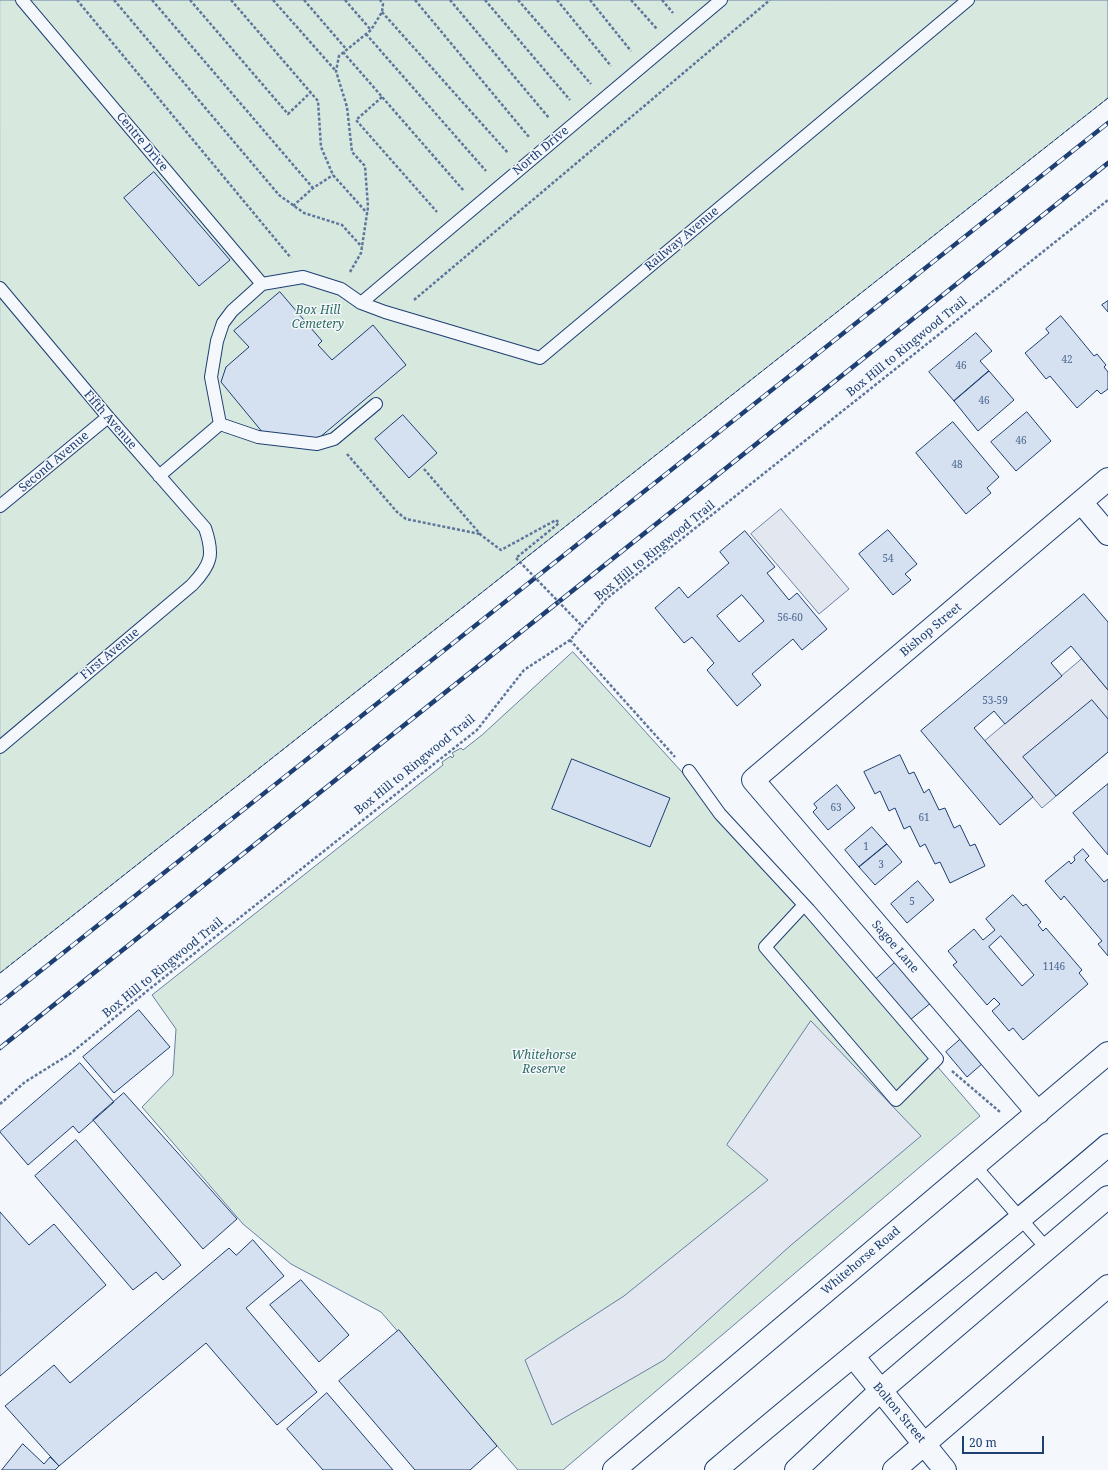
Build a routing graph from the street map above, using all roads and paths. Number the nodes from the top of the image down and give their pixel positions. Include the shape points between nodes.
1 (22, 0) edge
2 (77, 0) edge
3 (114, 0) edge
4 (152, 0) edge
5 (190, 0) edge
6 (231, 0) edge
7 (273, 0) edge
8 (304, 0) edge
9 (345, 0) edge
10 (380, 0) edge
11 (415, 0) edge
12 (450, 0) edge
13 (485, 0) edge
14 (518, 0) edge
15 (556, 0) edge
16 (590, 0) edge
17 (631, 0) edge
18 (721, 0) edge
19 (770, 0) edge
20 (968, 0) edge
21 (382, 12) junction
22 (371, 30) junction
23 (366, 34) junction
24 (669, 43) junction
25 (347, 50) junction
26 (343, 52) junction
27 (643, 65) junction
28 (336, 71) junction
29 (624, 81) junction
30 (311, 92) junction
31 (382, 97) junction
32 (604, 98) junction
33 (583, 116) junction
34 (562, 134) junction
35 (540, 151) junction
36 (522, 168) junction
37 (333, 175) junction
38 (499, 186) junction
39 (312, 188) junction
40 (1108, 200) edge
41 (477, 205) junction
42 (293, 206) junction
43 (367, 213) junction
44 (450, 228) junction
45 (362, 247) junction
46 (303, 277) junction
47 (262, 284) junction
48 (0, 288) edge
49 (341, 289) junction
50 (361, 303) junction
51 (396, 315) junction
52 (376, 404) dead end
53 (108, 417) junction
54 (220, 424) junction
55 (334, 439) junction
56 (424, 469) dead end
57 (160, 476) junction
58 (1108, 479) edge
59 (1081, 502) junction
60 (0, 506) edge
61 (480, 534) junction
62 (1108, 534) edge
63 (211, 555) joint
64 (583, 627) junction
65 (570, 640) junction
66 (0, 746) edge
67 (688, 771) joint
68 (753, 780) joint
69 (804, 905) junction
70 (1108, 1053) edge
71 (937, 1059) junction
72 (0, 1104) edge
73 (1038, 1113) junction
74 (1018, 1128) junction
75 (1108, 1144) edge
76 (975, 1166) junction
77 (1108, 1197) edge
78 (1021, 1219) junction
79 (1047, 1249) junction
80 (1108, 1286) edge
81 (853, 1356) junction
82 (880, 1391) junction
83 (924, 1444) junction
84 (614, 1470) edge
85 (716, 1470) edge
86 (796, 1470) edge
87 (894, 1470) edge
88 (945, 1470) edge

1 - 47 lane, Centre Drive
2 - 46 path via 304,272
3 - 42 path via 279,195
4 - 39 path
5 - 30 path via 288,114
6 - 30 path
7 - 28 path
8 - 25 path
9 - 22 path
10 - 21 path via 383,4
11 - 35 path
12 - 34 path
13 - 33 path
14 - 32 path
15 - 29 path
16 - 27 path
17 - 24 path
18 - 24 lane, North Drive
19 - 51 path
20 - 51 lane, Railway Avenue via 540,358
21 - 22 path
21 - 36 path
22 - 23 path
23 - 25 path
23 - 38 path
24 - 27 lane, North Drive
25 - 26 path
26 - 28 path via 339,56
26 - 31 path
27 - 29 lane, North Drive
28 - 43 path via 347,107 352,152 365,166
29 - 32 lane, North Drive
30 - 37 path via 318,100 321,147
31 - 41 path
31 - 44 path via 356,120
32 - 33 lane, North Drive
33 - 34 lane, North Drive
34 - 35 lane, North Drive
35 - 36 lane, North Drive
36 - 38 lane, North Drive
37 - 39 path
37 - 43 path
38 - 41 lane, North Drive
39 - 42 path
40 - 64 path, Box Hill to Ringwood Trail via 606,599
41 - 44 lane, North Drive
42 - 45 path via 304,213 342,225
43 - 45 path
44 - 50 lane, North Drive
45 - 49 path
46 - 47 lane
46 - 49 lane, Railway Avenue
47 - 54 lane via 232,311 223,323 217,341 211,377
48 - 53 lane, Fifth Avenue
49 - 50 lane, Railway Avenue
50 - 51 lane, Railway Avenue
52 - 55 lane
53 - 57 lane, Fifth Avenue
53 - 60 lane, Second Avenue
54 - 55 lane via 258,437 317,444
54 - 57 lane
55 - 61 path via 397,512 406,519
56 - 61 path
57 - 63 lane, Fifth Avenue via 205,528
58 - 59 street, Bishop Street
59 - 62 street
59 - 68 street, Bishop Street
61 - 64 path, bridge via 501,550 556,520 559,523 516,558
63 - 66 lane, First Avenue via 204,572 192,585
64 - 65 path, Box Hill to Ringwood Trail
65 - 67 path
65 - 72 path, Box Hill to Ringwood Trail via 524,670 477,730 70,1054 25,1082
67 - 69 lane via 720,814
68 - 73 street, Sagoe Lane
69 - 71 lane
69 - 71 lane via 765,947 896,1100
70 - 73 street, Whitehorse Road
71 - 74 path
73 - 74 street, Whitehorse Road
74 - 76 street, Whitehorse Road
75 - 78 street
76 - 78 lane
76 - 84 street, Whitehorse Road
77 - 79 street
78 - 79 lane
78 - 81 street
79 - 82 street
80 - 83 street
81 - 82 street, Bolton Street
81 - 85 street
82 - 83 street, Bolton Street
82 - 86 street
83 - 87 street
83 - 88 street, Bolton Street

